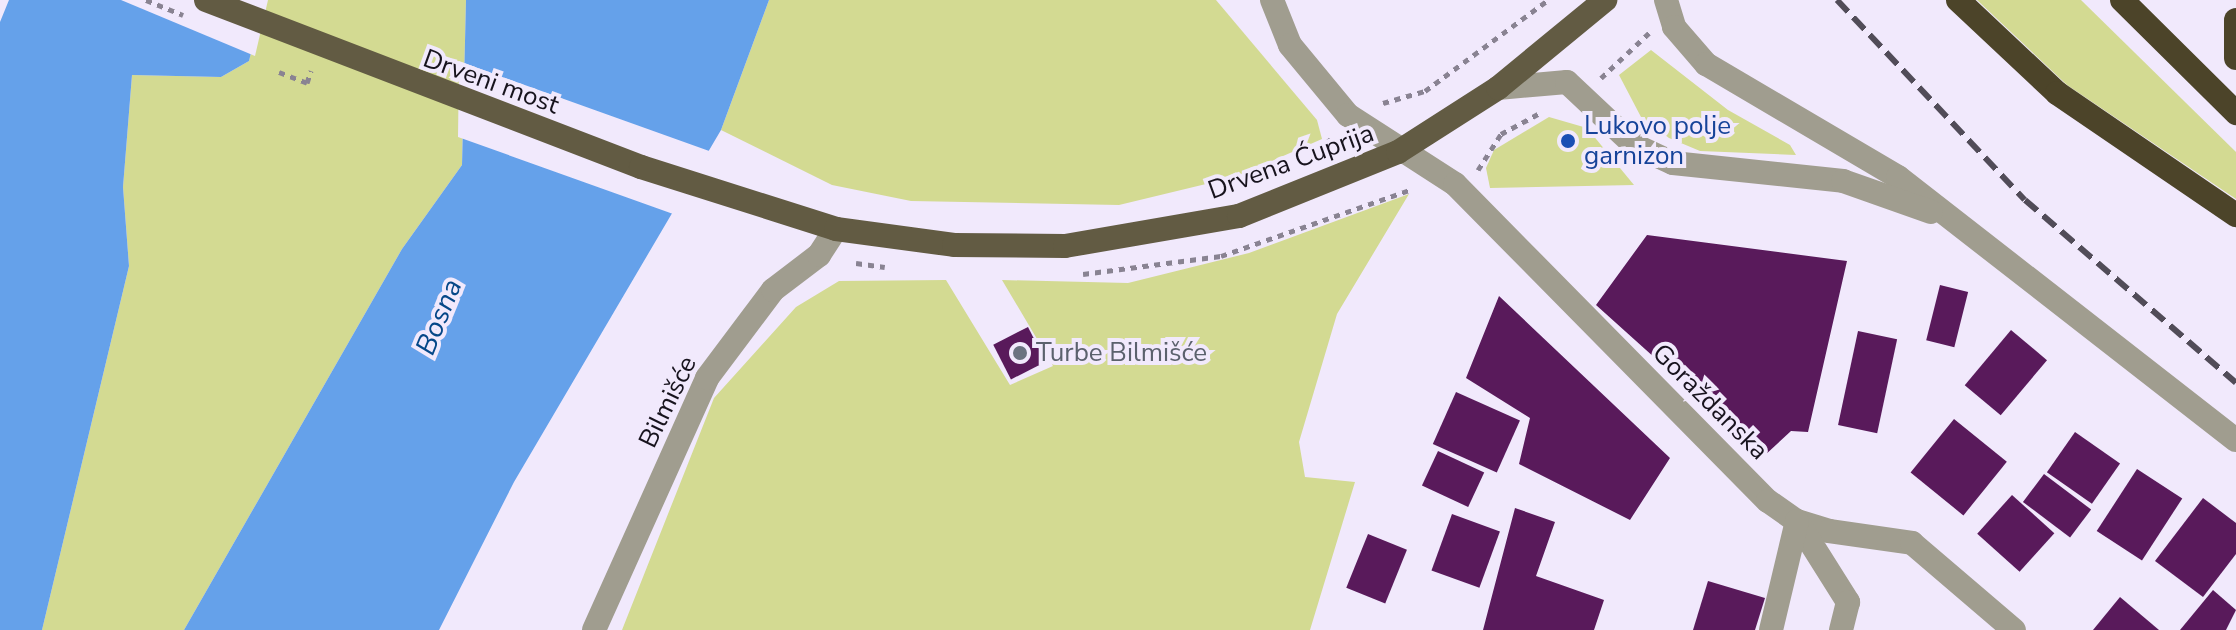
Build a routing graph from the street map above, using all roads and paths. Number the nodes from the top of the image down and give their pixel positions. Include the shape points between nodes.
1 (206, 0) edge
2 (1272, 0) edge
3 (1548, 0) edge
4 (1605, 0) edge
5 (1666, 0) edge
6 (1958, 0) edge
7 (2122, 0) edge
8 (2236, 20) edge
9 (2236, 58) edge
10 (313, 66) dead end
11 (279, 72) dead end
12 (1498, 88) junction
13 (2236, 113) edge
14 (1348, 115) junction
15 (1398, 152) junction
16 (1312, 154) dead end
17 (759, 205) joint
18 (2236, 215) edge
19 (1966, 227) junction
20 (836, 229) junction
21 (2236, 440) edge
22 (1797, 521) junction
23 (594, 630) edge
24 (1771, 630) edge
25 (1841, 630) edge
26 (2014, 630) edge

1 - 17 main road, Drveni most via 429,89
2 - 14 street, Goraždanska via 1290,45
3 - 14 path via 1425,91
4 - 12 main road, Drvena Ćuprija
5 - 19 street via 1674,27 1706,64 1868,157
6 - 18 highway via 2057,93
7 - 13 highway
8 - 9 highway
10 - 11 path via 307,83
12 - 15 main road, Drvena Ćuprija
12 - 19 street via 1567,82 1634,145 1673,163 1843,181
14 - 15 street, Goraždanska
14 - 16 path via 1331,126 1332,142
15 - 20 main road, Drvena Ćuprija via 1239,216 1150,236 1065,246 954,245
15 - 22 street, Goraždanska via 1455,184
17 - 20 main road, Drvena Ćuprija
19 - 21 street
20 - 23 street, Bilmišće via 819,255 773,290 707,378
22 - 24 street
22 - 25 street, Goraždanska via 1848,602
22 - 26 street via 1912,543

